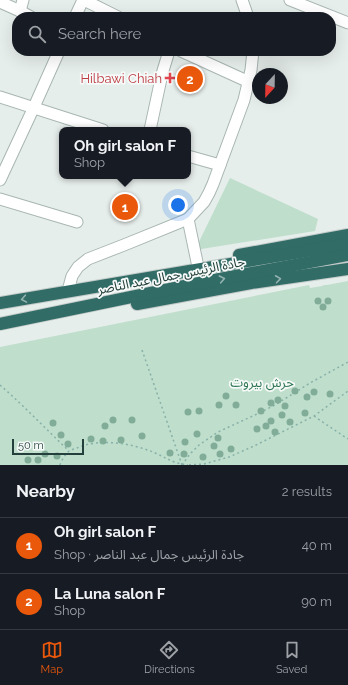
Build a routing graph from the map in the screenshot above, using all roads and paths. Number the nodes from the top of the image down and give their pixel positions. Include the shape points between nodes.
1 (23, 0) edge
2 (83, 0) edge
3 (242, 0) edge
4 (290, 0) edge
5 (0, 2) edge
6 (20, 11) joint
7 (77, 12) edge
8 (108, 12) edge
9 (246, 12) edge
10 (320, 12) edge
11 (336, 18) edge
12 (348, 23) edge
13 (57, 56) edge
14 (167, 56) edge
15 (193, 56) edge
16 (252, 56) edge
17 (249, 82) junction
18 (0, 97) edge
19 (34, 108) junction
20 (94, 127) edge
21 (151, 127) edge
22 (191, 157) edge
23 (220, 165) junction
24 (0, 180) edge
25 (0, 199) edge
26 (188, 219) junction
27 (76, 222) dead end
28 (348, 235) edge
29 (348, 244) edge
30 (348, 255) edge
31 (197, 262) junction
32 (348, 269) edge
33 (69, 287) junction
34 (48, 295) junction
35 (0, 303) edge
36 (46, 314) junction
37 (0, 324) edge
38 (142, 350) dead end
39 (348, 362) edge
40 (0, 385) edge
41 (348, 391) edge
42 (314, 416) junction
43 (348, 439) edge
44 (69, 451) junction
45 (60, 465) edge
46 (182, 465) edge
47 (188, 465) edge

1 - 6 street
2 - 7 street
2 - 8 street
3 - 9 street
4 - 10 street
5 - 6 street
11 - 12 street
13 - 19 street
14 - 21 street
15 - 17 street
16 - 17 street
17 - 23 street
18 - 19 street
19 - 20 street
19 - 24 street
22 - 23 street
23 - 26 street via 210,193
25 - 27 street
26 - 31 street
26 - 33 street via 88,259 78,267
28 - 31 highway
29 - 34 highway, جادة الرئيس جمال عبد الناصر
36 -> 30 highway, جادة الرئيس جمال عبد الناصر
31 - 33 highway via 102,278
36 -> 32 highway via 95,312 251,282
33 - 34 highway
34 -> 35 highway, جادة الرئيس جمال عبد الناصر
36 - 37 highway, جادة الرئيس جمال عبد الناصر
38 - 46 path
39 - 46 path via 275,405 218,432 190,454
40 - 44 path
41 - 42 path
42 - 43 path
42 - 47 path via 229,457 204,464
44 - 45 path
44 - 46 path via 100,443 124,444 152,452
46 - 47 path

